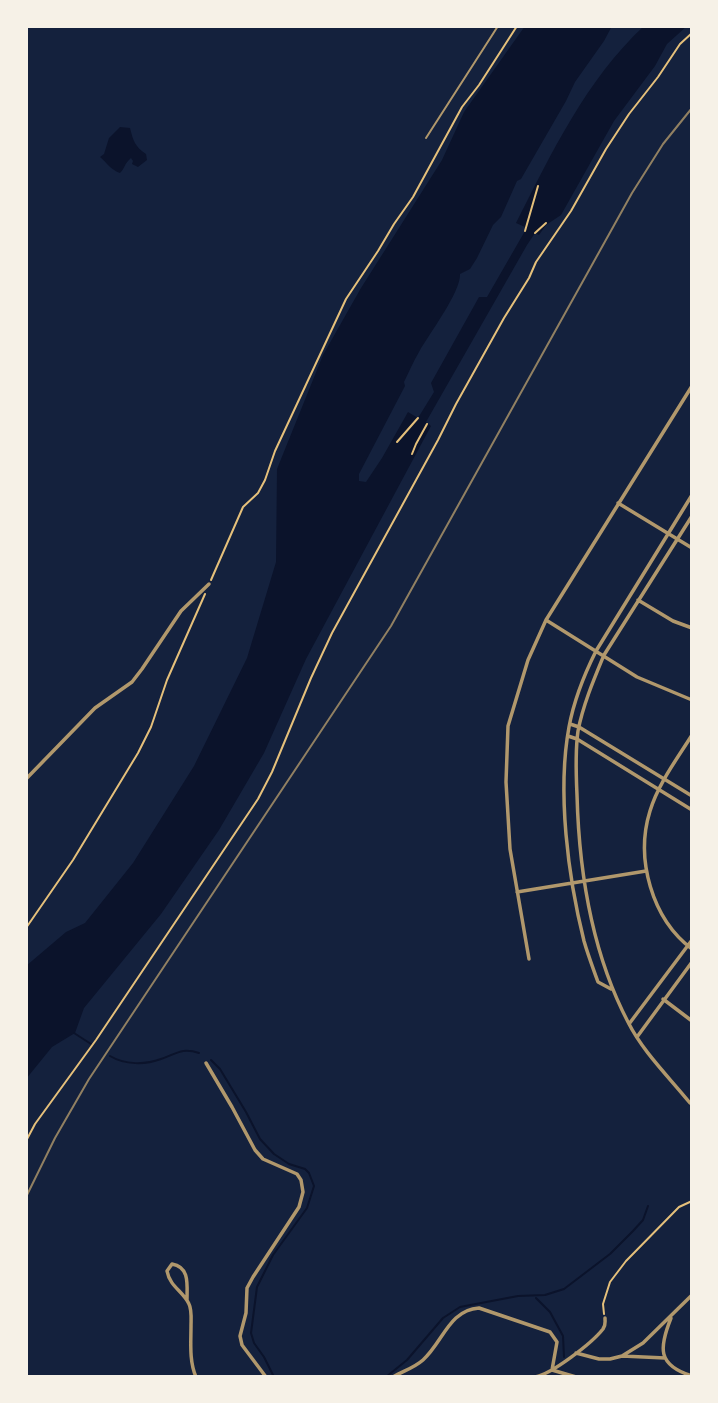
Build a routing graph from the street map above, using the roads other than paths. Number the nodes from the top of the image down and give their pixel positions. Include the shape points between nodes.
1 (498, 26) edge
2 (426, 138) dead end
3 (692, 386) edge
4 (692, 495) edge
5 (618, 503) junction
6 (692, 516) edge
7 (668, 533) junction
8 (677, 539) junction
9 (692, 548) edge
10 (209, 584) road end
11 (638, 600) junction
12 (545, 620) junction
13 (692, 628) edge
14 (596, 651) junction
15 (604, 655) junction
16 (692, 700) edge
17 (569, 724) junction
18 (579, 727) junction
19 (692, 735) edge
20 (568, 736) junction
21 (577, 739) junction
22 (26, 779) edge
23 (665, 779) junction
24 (659, 789) junction
25 (692, 796) edge
26 (692, 810) edge
27 (646, 871) junction
28 (584, 881) junction
29 (573, 883) junction
30 (517, 892) junction
31 (692, 940) edge
32 (690, 948) edge
33 (529, 959) dead end
34 (692, 962) edge
35 (613, 990) junction
36 (663, 999) junction
37 (692, 1021) edge
38 (629, 1024) junction
39 (637, 1037) junction
40 (206, 1063) dead end
41 (691, 1102) edge
42 (692, 1295) edge
43 (187, 1300) junction
44 (673, 1314) junction
45 (605, 1318) road end
46 (576, 1353) junction
47 (622, 1356) junction
48 (665, 1358) junction
49 (552, 1370) junction
50 (692, 1376) edge
51 (196, 1377) edge
52 (266, 1377) edge
53 (393, 1377) edge
54 (535, 1377) edge
55 (576, 1377) edge

1 - 2 lane
3 - 5 street
4 - 7 street
5 - 7 street
5 - 12 street
6 - 8 street
7 - 8 street
7 - 14 street
8 - 9 street
8 - 11 street
10 - 22 street via 181,611 132,682 95,708
11 - 13 street
11 - 15 street
12 - 14 street
12 - 30 street via 508,726 506,782
14 - 15 street
14 - 17 street
15 - 16 street via 637,677
15 - 18 street
17 - 18 street
17 - 20 street
18 - 21 street
18 - 23 street
19 - 23 street
20 - 21 street
20 - 29 street via 565,807
21 - 24 street
21 - 28 street
23 - 24 street
23 - 25 street
24 - 26 street
24 - 27 street via 645,834
27 - 28 street
27 - 32 street via 657,905 671,929
28 - 29 street
28 - 35 street
29 - 30 street
29 - 35 street via 584,942 598,982
30 - 33 street
31 - 32 street
32 - 38 street
34 - 36 street
35 - 38 street
36 - 37 street
36 - 39 street
38 - 39 street
39 - 41 street
40 - 52 street via 255,1150 263,1159 297,1174 303,1185 299,1207 247,1288 240,1336
42 - 44 street
43 - 43 street via 169,1279 172,1264 185,1272
43 - 51 street
44 - 47 street
44 - 48 street via 665,1337
45 - 46 street via 602,1329
46 - 47 street via 599,1359
46 - 49 street
47 - 48 street
48 - 50 street
49 - 53 street via 557,1342 550,1332 471,1308 452,1321 425,1359
49 - 54 street
49 - 55 street

